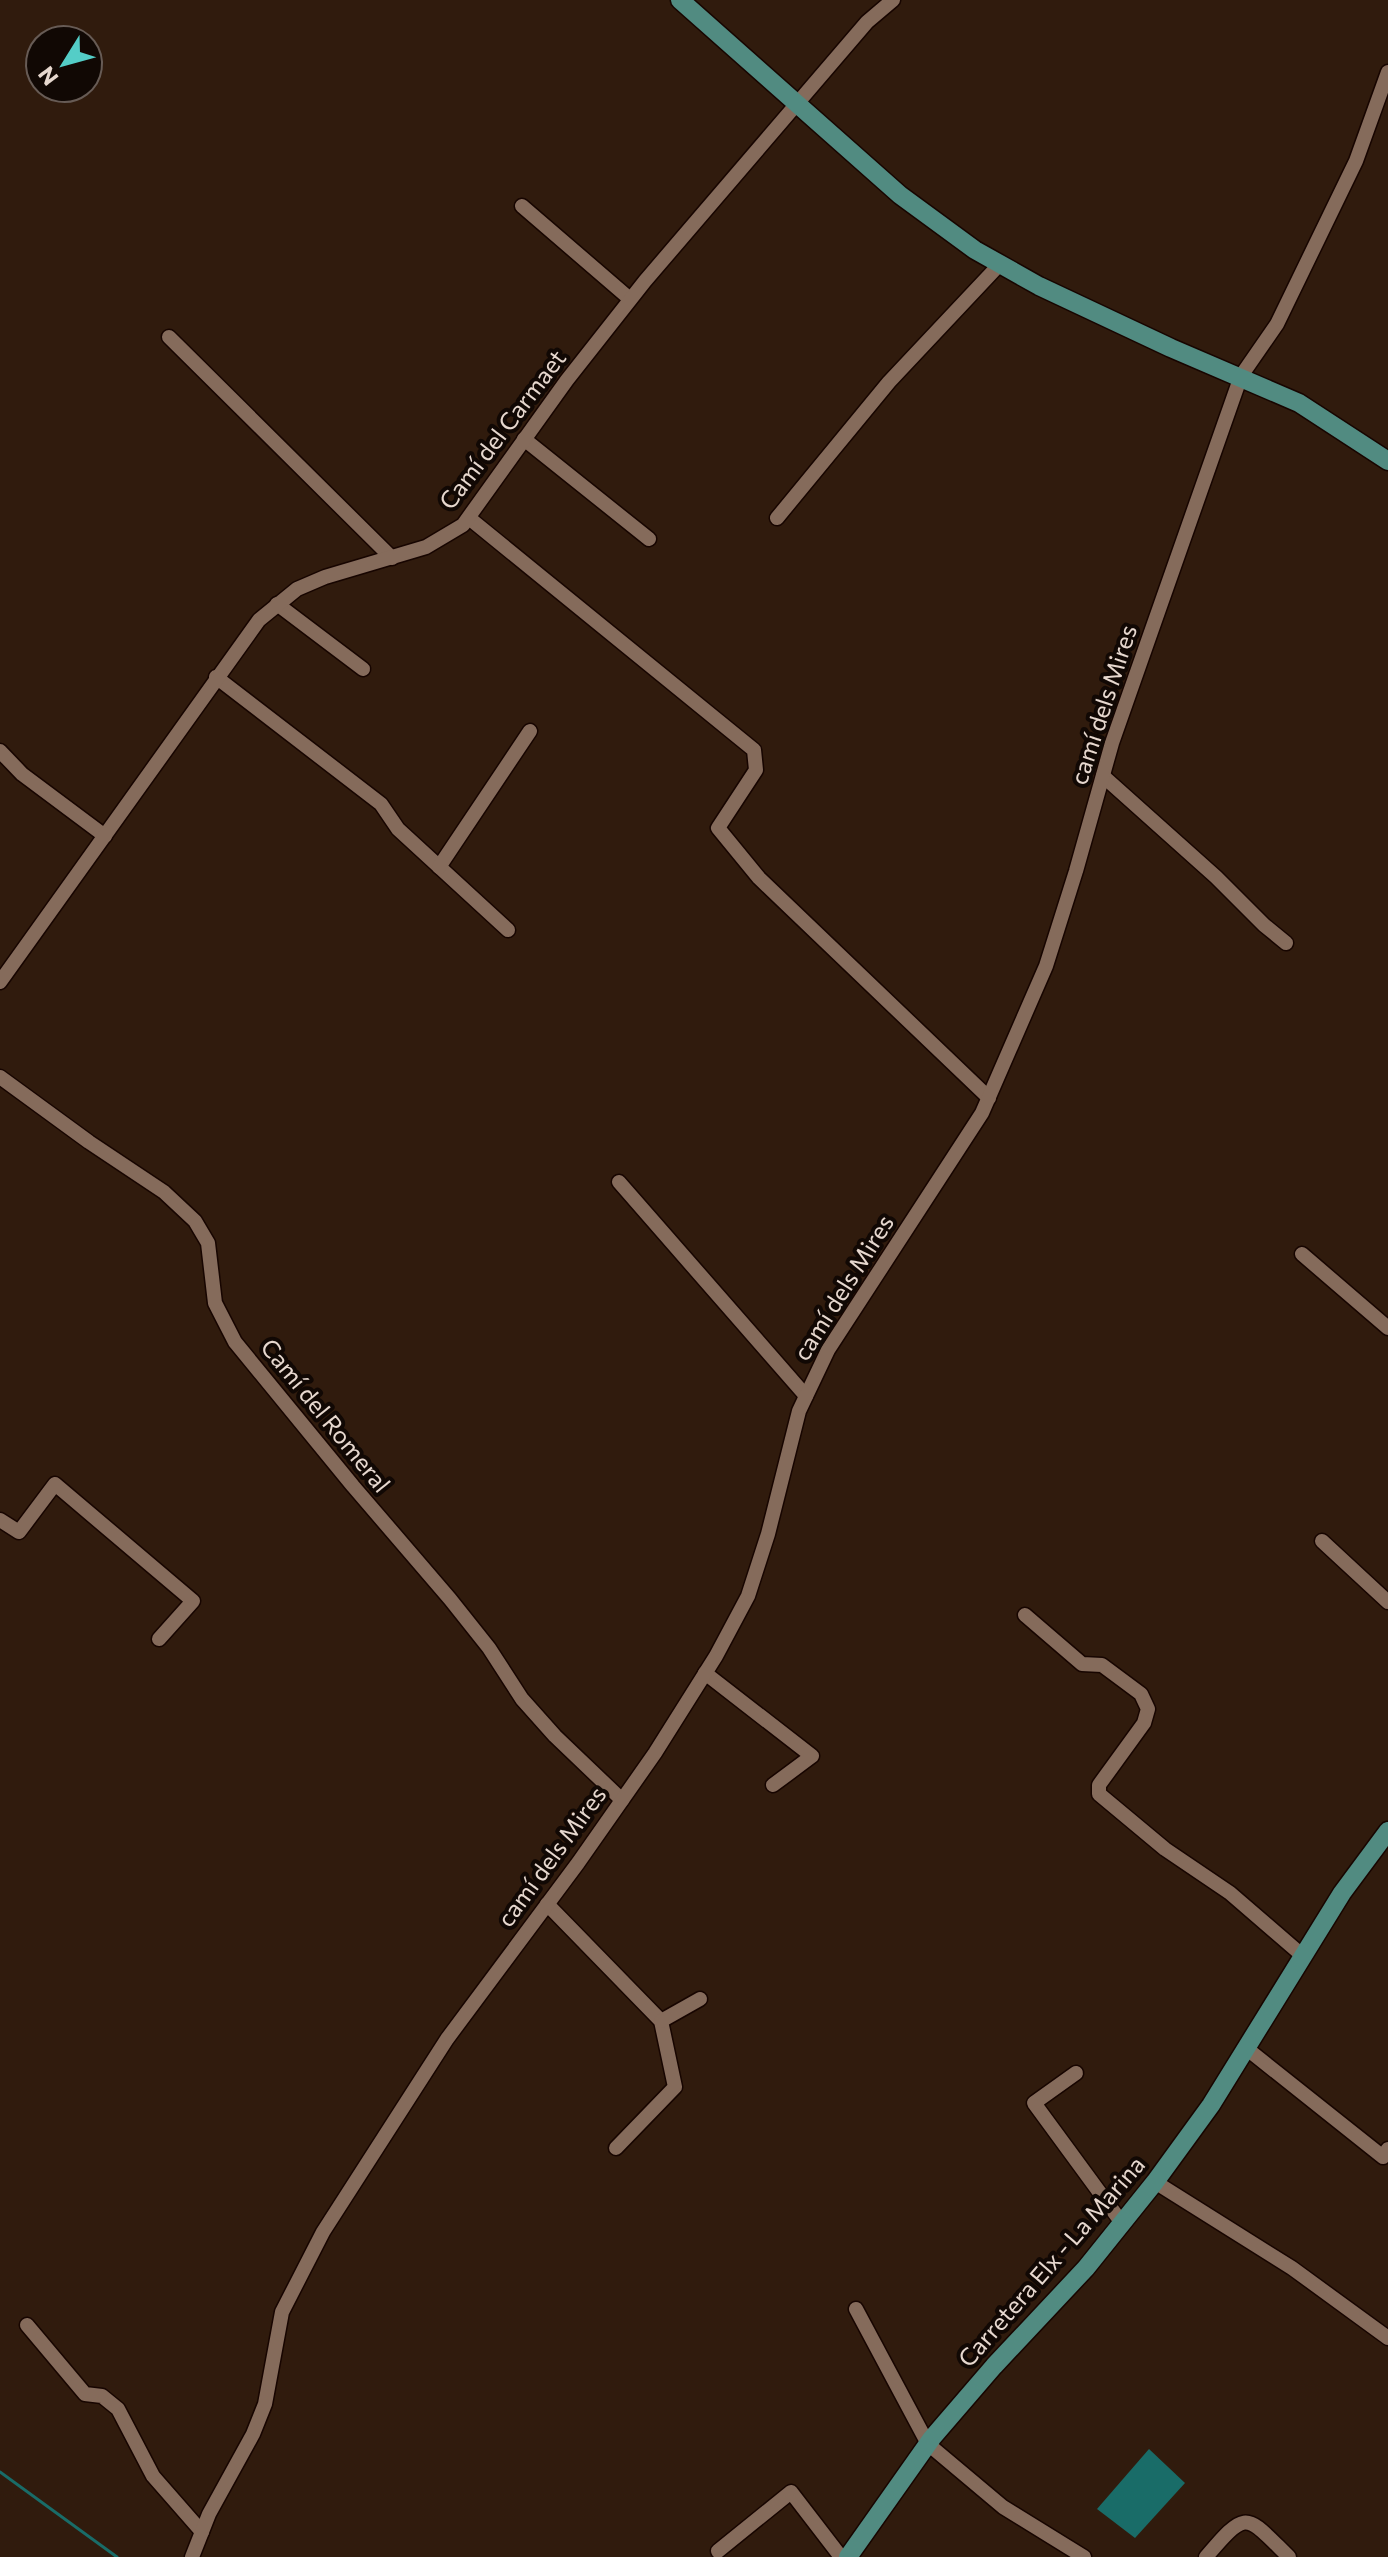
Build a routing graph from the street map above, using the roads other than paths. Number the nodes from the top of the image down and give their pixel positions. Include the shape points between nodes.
1 (680, 0) edge
2 (893, 0) edge
3 (1388, 72) edge
4 (795, 103) junction
5 (522, 206) dead end
6 (1000, 264) junction
7 (630, 299) junction
8 (169, 337) dead end
9 (1241, 376) junction
10 (524, 439) junction
11 (1388, 461) edge
12 (469, 518) junction
13 (777, 518) dead end
14 (649, 539) dead end
15 (392, 558) junction
16 (277, 604) junction
17 (363, 669) dead end
18 (216, 677) junction
19 (530, 731) dead end
20 (0, 751) edge
21 (1103, 776) junction
22 (105, 836) junction
23 (439, 867) junction
24 (508, 930) dead end
25 (1286, 943) dead end
26 (0, 982) edge
27 (0, 1077) edge
28 (989, 1098) junction
29 (619, 1182) dead end
30 (1302, 1254) dead end
31 (1388, 1328) edge
32 (806, 1396) junction
33 (0, 1520) edge
34 (1322, 1541) dead end
35 (1388, 1602) edge
36 (1025, 1615) dead end
37 (159, 1639) dead end
38 (705, 1673) junction
39 (773, 1785) dead end
40 (622, 1800) junction
41 (1388, 1831) edge
42 (547, 1904) junction
43 (1303, 1956) junction
44 (700, 1999) dead end
45 (661, 2021) junction
46 (1246, 2048) junction
47 (1076, 2073) dead end
48 (616, 2148) dead end
49 (1388, 2149) edge
50 (1155, 2182) junction
51 (1122, 2223) junction
52 (856, 2309) dead end
53 (27, 2325) dead end
54 (1388, 2338) edge
55 (928, 2444) junction
56 (202, 2532) junction
57 (718, 2551) dead end
58 (192, 2557) edge
59 (841, 2557) edge
60 (848, 2557) edge
61 (1084, 2557) edge
62 (1206, 2557) edge
63 (1289, 2557) edge

1 - 4 main road
2 - 4 street, Camí del Carmaet
3 - 9 street, camí dels Mires via 1356,161 1277,324
4 - 6 main road via 900,195
4 - 7 street, Camí del Carmaet
5 - 7 street
6 - 9 main road via 1171,348
6 - 13 street via 889,382
7 - 10 street, Camí del Carmaet
8 - 15 street
9 - 11 main road via 1299,403
9 - 21 street, camí dels Mires
10 - 12 street, Camí del Carmaet
10 - 14 street
12 - 15 street, Camí del Carmaet via 426,547
12 - 28 street via 754,750 756,770 718,828 759,878
15 - 16 street, Camí del Carmaet via 325,577
16 - 17 street
16 - 18 street, Camí del Carmaet
18 - 22 street, Camí del Carmaet
18 - 23 street via 381,804 398,829
19 - 23 street
20 - 22 street via 22,774
21 - 25 street
21 - 28 street, camí dels Mires via 1046,966
22 - 26 street, Camí del Carmaet
23 - 24 street
27 - 40 street, Camí del Romeral via 164,1192 195,1221 208,1243 215,1303 235,1342 450,1599 522,1699
28 - 32 street, camí dels Mires via 828,1350
29 - 32 street
30 - 31 street
32 - 38 street, camí dels Mires via 748,1596
33 - 37 street via 19,1532 55,1484 193,1601
34 - 35 street
36 - 43 street via 1082,1664 1102,1665 1141,1694 1148,1709 1144,1723 1099,1785 1099,1794
38 - 39 street via 812,1756
38 - 40 street, camí dels Mires
40 - 42 street, camí dels Mires
41 - 43 main road, Carretera Elx - La Marina
42 - 45 street
42 - 56 street, camí dels Mires via 447,2039 302,2270 282,2312 265,2404
43 - 46 main road, Carretera Elx - La Marina
44 - 45 street
45 - 48 street via 675,2087
46 - 49 street via 1383,2157
46 - 50 main road, Carretera Elx - La Marina
47 - 51 street via 1034,2103
50 - 51 main road, Carretera Elx - La Marina
50 - 54 street via 1292,2268
51 - 55 main road, Carretera Elx - La Marina
52 - 55 street
53 - 56 street via 85,2394 102,2396 118,2409 153,2476
55 - 60 main road, Carretera Elx - La Marina
55 - 61 street via 1003,2507
56 - 58 street, camí dels Mires
57 - 59 street via 791,2492
62 - 63 street via 1244,2521 1256,2525

